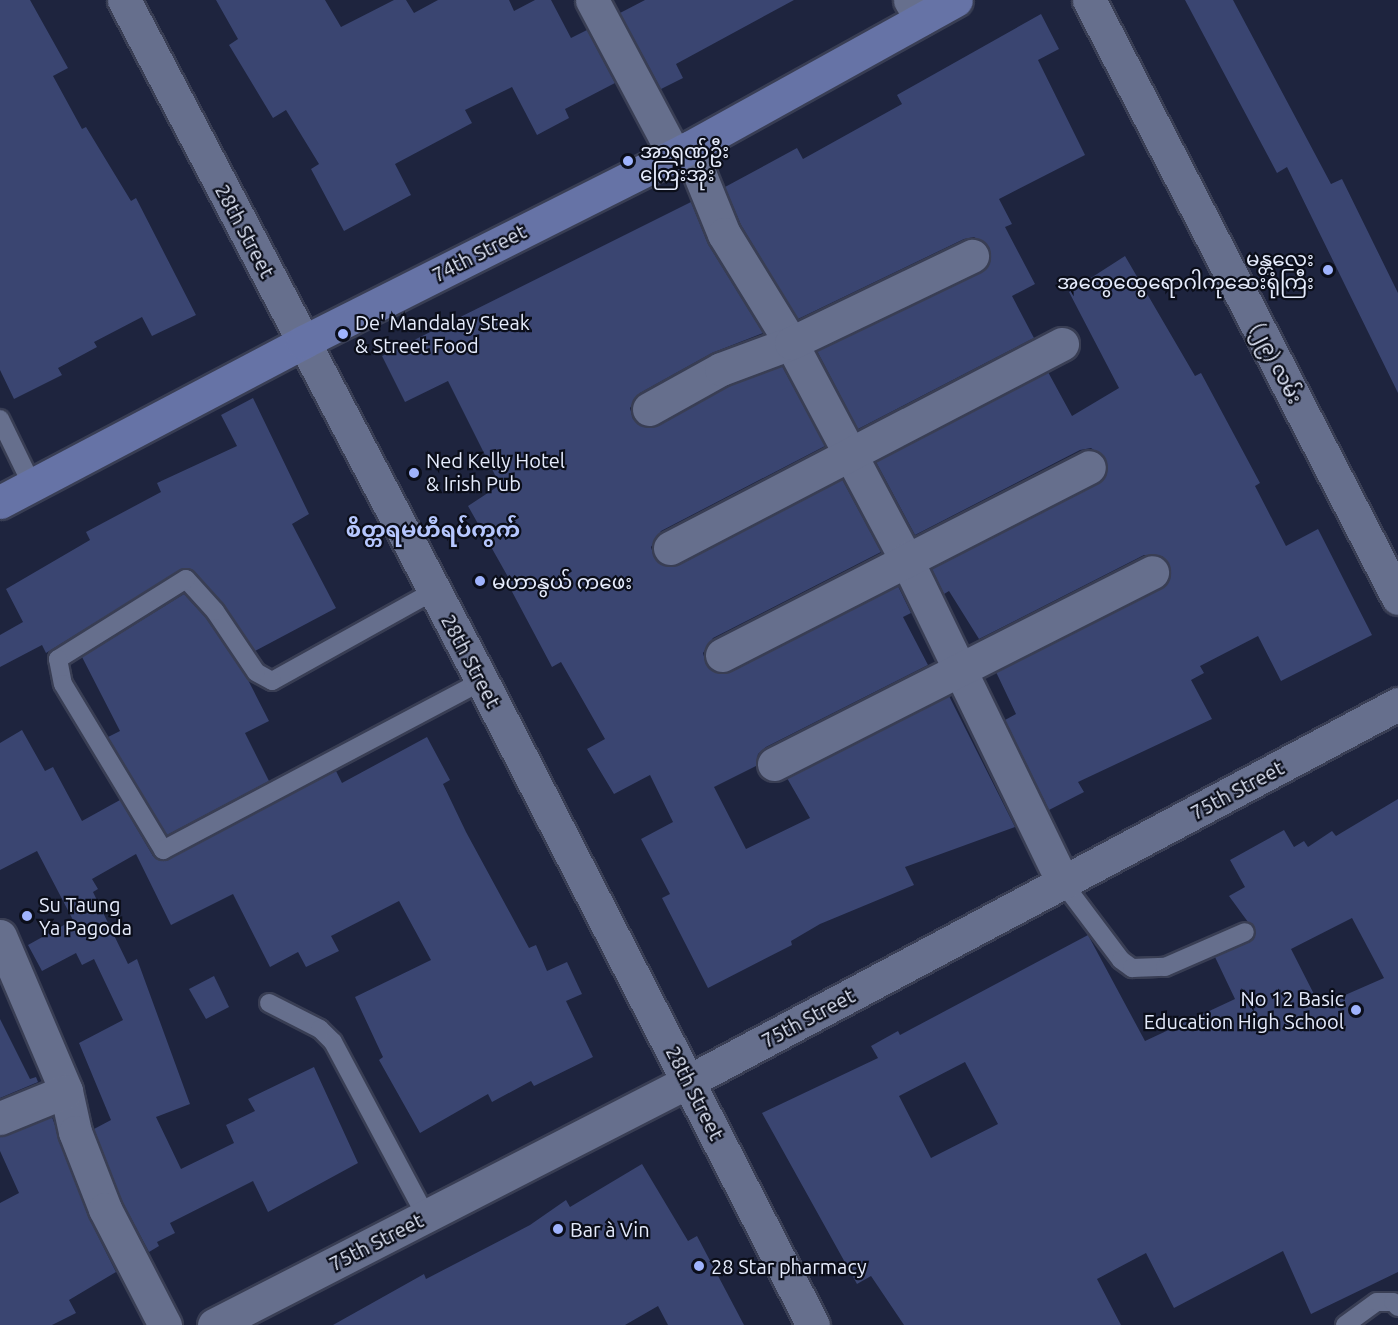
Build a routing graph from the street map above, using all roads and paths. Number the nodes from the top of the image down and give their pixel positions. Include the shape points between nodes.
1 (592, 0) edge
2 (956, 0) edge
3 (1089, 0) edge
4 (136, 4) edge
5 (916, 10) edge
6 (681, 151) junction
7 (972, 256) dead end
8 (303, 342) junction
9 (791, 343) junction
10 (1062, 344) dead end
11 (649, 409) dead end
12 (0, 419) edge
13 (848, 455) junction
14 (1089, 467) dead end
15 (32, 485) junction
16 (0, 502) edge
17 (670, 548) dead end
18 (906, 559) junction
19 (1152, 572) dead end
20 (434, 591) junction
21 (1398, 598) edge
22 (722, 655) dead end
23 (957, 670) junction
24 (482, 681) junction
25 (1398, 704) edge
26 (774, 764) dead end
27 (1063, 883) junction
28 (1245, 932) dead end
29 (0, 936) edge
30 (269, 1004) dead end
31 (689, 1081) junction
32 (66, 1090) junction
33 (0, 1118) edge
34 (426, 1216) junction
35 (1398, 1307) edge
36 (222, 1323) edge
37 (165, 1325) edge
38 (813, 1325) edge
39 (1345, 1325) edge

1 - 6 street
2 - 5 street, 74th Street
3 - 21 street, (၂၉) လမ်း
4 - 8 street, 28th Street
5 - 6 street, 74th Street
6 - 8 street, 74th Street
6 - 9 street via 724,234
7 - 9 street
8 - 15 street, 74th Street
8 - 20 street, 28th Street
9 - 11 street via 721,369
9 - 13 street
10 - 13 street
12 - 15 lane
13 - 17 street
13 - 18 street
14 - 18 street
15 - 16 street, 74th Street
18 - 22 street
18 - 23 street
19 - 23 street
20 - 24 street, 28th Street
20 - 24 lane via 272,681 256,672 215,611 186,579 58,659 63,684 163,850
23 - 26 street
23 - 27 street
24 - 31 street, 28th Street
25 - 27 street, 75th Street
27 - 28 lane via 1121,960 1132,968 1165,968
27 - 31 street, 75th Street
29 - 32 street
30 - 34 lane via 320,1029 333,1042
31 - 34 street, 75th Street
31 - 38 street, 28th Street
32 - 33 street
32 - 37 street via 75,1132 105,1209
34 - 36 street, 75th Street
35 - 39 lane via 1393,1302 1377,1302

